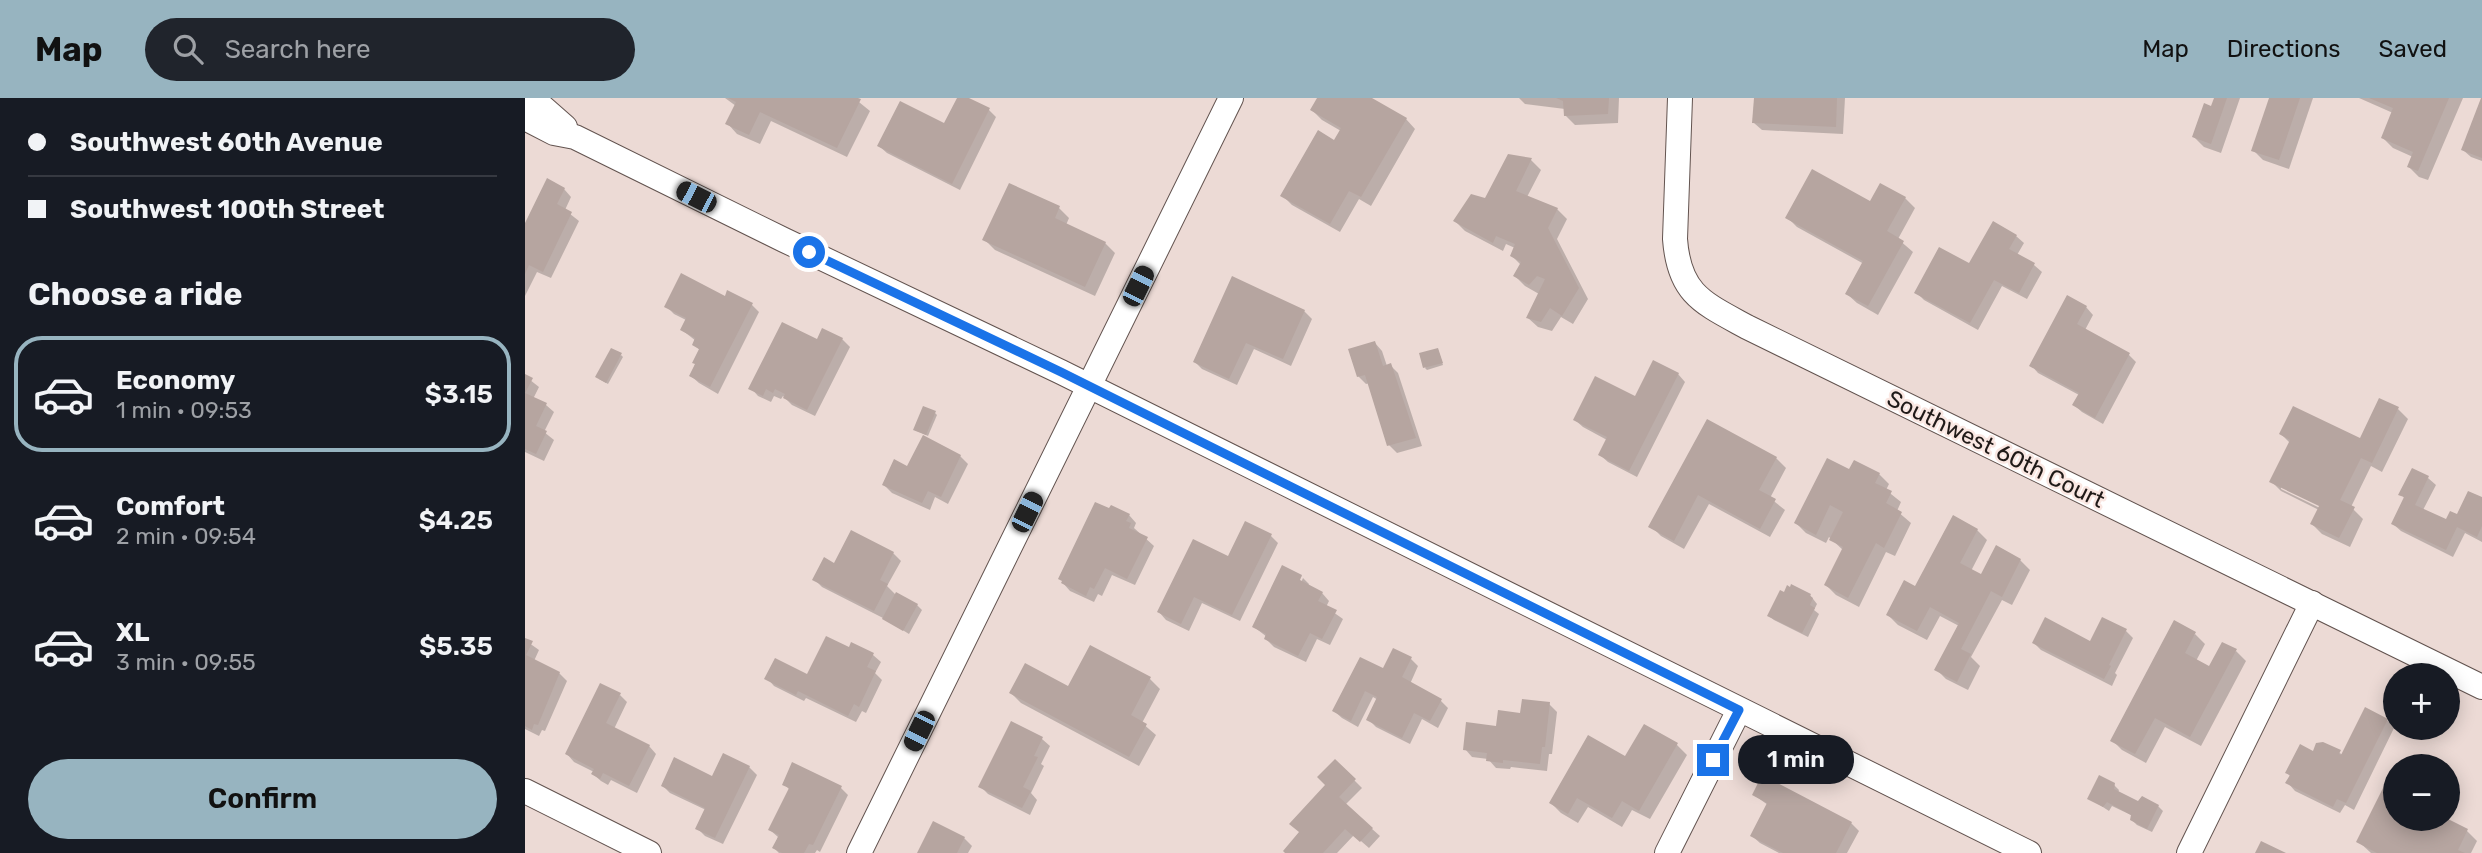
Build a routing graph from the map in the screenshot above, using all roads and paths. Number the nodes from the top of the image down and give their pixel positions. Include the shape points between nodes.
1 (532, 98) edge
2 (1231, 98) edge
3 (1680, 98) edge
4 (525, 118) edge
5 (576, 137) junction
6 (1089, 386) junction
7 (2312, 603) junction
8 (2482, 687) edge
9 (1739, 710) junction
10 (525, 791) edge
11 (649, 853) edge
12 (859, 853) edge
13 (1667, 853) edge
14 (2029, 853) edge
15 (2189, 853) edge

1 - 5 street
2 - 6 street
3 - 7 street, Southwest 60th Court via 1676,259 1680,274 1700,299 1747,327
4 - 5 street via 554,133
5 - 6 street
6 - 9 street
6 - 12 street
7 - 8 street, Southwest 60th Court
7 - 15 street
9 - 13 street
9 - 14 street
10 - 11 street

